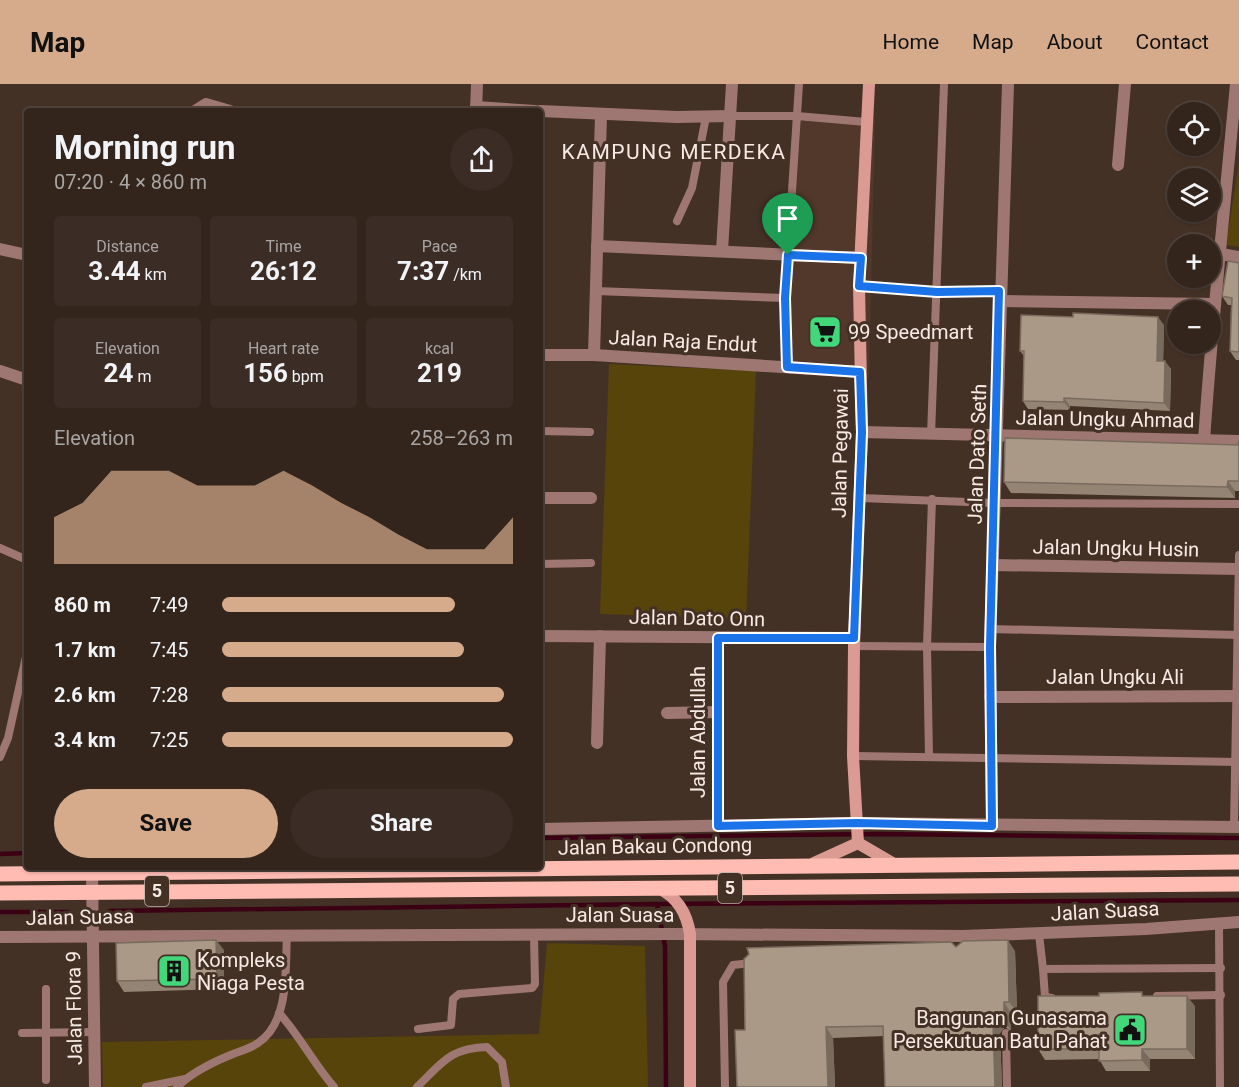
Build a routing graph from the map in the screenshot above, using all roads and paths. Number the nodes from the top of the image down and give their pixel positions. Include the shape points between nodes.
1 (477, 84) edge
2 (732, 84) edge
3 (799, 84) edge
4 (869, 84) edge
5 (944, 84) edge
6 (1008, 84) edge
7 (1125, 84) edge
8 (1236, 84) edge
9 (200, 108) edge
10 (220, 108) edge
11 (476, 108) edge
12 (543, 111) edge
13 (601, 115) junction
14 (729, 116) junction
15 (797, 116) junction
16 (706, 117) junction
17 (866, 122) junction
18 (1118, 165) dead end
19 (677, 221) dead end
20 (597, 246) junction
21 (0, 249) edge
22 (722, 251) junction
23 (24, 254) edge
24 (1221, 254) joint
25 (788, 255) junction
26 (1239, 256) edge
27 (861, 258) junction
28 (859, 286) junction
29 (596, 291) junction
30 (937, 292) junction
31 (999, 296) junction
32 (785, 298) junction
33 (1167, 302) edge
34 (1210, 354) edge
35 (543, 355) edge
36 (594, 356) junction
37 (787, 367) junction
38 (0, 371) edge
39 (860, 372) junction
40 (24, 379) edge
41 (543, 430) edge
42 (590, 432) dead end
43 (862, 432) junction
44 (931, 435) junction
45 (998, 436) junction
46 (1204, 441) junction
47 (1239, 441) edge
48 (543, 498) edge
49 (591, 498) dead end
50 (860, 498) junction
51 (932, 499) junction
52 (995, 503) junction
53 (1239, 504) edge
54 (0, 548) edge
55 (1239, 555) edge
56 (24, 559) edge
57 (591, 563) dead end
58 (543, 564) edge
59 (993, 565) junction
60 (1239, 569) edge
61 (991, 629) junction
62 (1238, 635) edge
63 (543, 636) edge
64 (600, 636) junction
65 (718, 638) junction
66 (854, 642) junction
67 (927, 646) junction
68 (990, 647) junction
69 (24, 666) edge
70 (1238, 696) edge
71 (990, 697) junction
72 (718, 712) junction
73 (667, 713) dead end
74 (597, 743) dead end
75 (853, 756) junction
76 (0, 757) edge
77 (929, 757) junction
78 (990, 758) junction
79 (1237, 762) edge
80 (718, 826) junction
81 (992, 826) junction
82 (1237, 827) edge
83 (543, 829) edge
84 (858, 833) junction
85 (1239, 862) edge
86 (894, 864) junction
87 (807, 865) junction
88 (543, 867) edge
89 (143, 870) edge
90 (92, 873) junction
91 (0, 874) edge
92 (1239, 884) edge
93 (0, 892) edge
94 (93, 892) junction
95 (667, 892) junction
96 (1239, 915) edge
97 (1239, 922) edge
98 (1219, 923) junction
99 (534, 934) junction
100 (690, 934) junction
101 (1039, 934) junction
102 (287, 935) junction
103 (93, 936) junction
104 (0, 937) edge
105 (751, 963) edge
106 (1221, 968) junction
107 (1043, 969) junction
108 (46, 989) dead end
109 (1221, 995) junction
110 (1152, 996) edge
111 (1059, 998) edge
112 (279, 1013) junction
113 (418, 1029) dead end
114 (22, 1032) dead end
115 (46, 1032) junction
116 (94, 1032) junction
117 (1006, 1033) edge
118 (185, 1079) junction
119 (46, 1080) dead end
120 (94, 1087) edge
121 (146, 1087) edge
122 (177, 1087) edge
123 (334, 1087) edge
124 (417, 1087) edge
125 (506, 1087) edge
126 (690, 1087) edge
127 (725, 1087) edge
128 (1007, 1087) edge
129 (1221, 1087) edge

1 - 11 street
2 - 14 street
3 - 15 lane
4 - 17 street, Jalan Pegawai
5 - 30 lane
6 - 31 street, Jalan Dato Seth
7 - 18 street
8 - 24 street
9 - 10 street via 206,104
12 - 13 street
13 - 16 street
13 - 20 street
14 - 15 lane
14 - 16 street
14 - 22 street
15 - 17 lane
15 - 25 lane
16 - 19 lane via 692,188
17 - 27 street, Jalan Pegawai
20 - 22 street
20 - 29 street
21 - 23 street
22 - 25 street
24 - 26 street
25 - 27 street
25 - 32 lane
27 - 28 street, Jalan Pegawai
28 - 30 lane
28 - 39 street, Jalan Pegawai
29 - 32 lane
29 - 36 street
30 - 31 lane
30 - 44 lane
31 - 33 street
31 - 45 street, Jalan Dato Seth
32 - 37 lane
34 - 46 street
35 - 36 street, Jalan Raja Endut
36 - 37 street, Jalan Raja Endut
37 - 39 street, Jalan Raja Endut
38 - 40 street
39 - 43 street, Jalan Pegawai
41 - 42 lane
43 - 44 street, Jalan Ungku Ahmad
43 - 50 street, Jalan Pegawai
44 - 45 street, Jalan Ungku Ahmad
45 - 46 street, Jalan Ungku Ahmad
45 - 52 street, Jalan Dato Seth
46 - 47 street, Jalan Ungku Ahmad
48 - 49 street
50 - 51 lane
50 - 66 street, Jalan Pegawai
51 - 52 lane
51 - 67 lane
52 - 53 lane
52 - 59 street, Jalan Dato Seth
54 - 56 lane
55 - 60 lane
57 - 58 lane
59 - 60 street, Jalan Ungku Husin
59 - 61 street, Jalan Dato Seth
60 - 62 lane
61 - 62 lane
61 - 68 street, Jalan Dato Seth
62 - 70 lane
63 - 64 street, Jalan Dato Onn
64 - 65 street, Jalan Dato Onn
64 - 74 street
65 - 66 street, Jalan Dato Onn
65 - 72 street, Jalan Abdullah
66 - 67 lane
66 - 75 street, Jalan Pegawai
67 - 68 lane
67 - 77 lane
68 - 71 street, Jalan Dato Seth
69 - 76 lane
70 - 71 street, Jalan Ungku Ali
70 - 79 lane
71 - 78 street, Jalan Dato Seth
72 - 73 street
72 - 80 street, Jalan Abdullah
75 - 77 lane
75 - 84 street, Jalan Pegawai
77 - 78 lane
78 - 79 lane
78 - 81 street, Jalan Dato Seth
79 - 82 lane
80 - 83 street
80 - 84 street
81 - 82 street
81 - 84 street
84 - 86 street
84 - 87 street
85 - 86 main road, Jalan Bakau Condong / 5
86 - 87 main road, Jalan Bakau Condong / 5
87 - 88 main road, Jalan Bakau Condong / 5
89 - 90 main road, Jalan Bakau Condong / 5
90 - 91 main road, Jalan Bakau Condong / 5
90 - 94 street, Jalan Flora 9
92 - 95 main road, 5
93 - 94 main road, 5
94 - 95 main road, 5
94 - 103 street, Jalan Flora 9
95 - 100 street via 688,921
96 - 97 street
97 - 98 street, Jalan Suasa
98 - 101 street, Jalan Suasa
98 - 106 lane
99 - 100 street, Jalan Suasa
99 - 102 street, Jalan Suasa
99 - 113 lane via 532,988 459,994 453,999 451,1025
100 - 101 street, Jalan Suasa via 964,940
100 - 126 street
101 - 107 lane
102 - 103 street, Jalan Suasa
102 - 112 lane
103 - 104 street, Jalan Suasa
103 - 116 street, Jalan Flora 9
105 - 127 lane via 733,965 723,982
106 - 107 lane
106 - 109 lane
107 - 111 lane via 1046,997
108 - 115 lane
109 - 110 lane
109 - 129 lane
112 - 118 lane via 273,1028 258,1043
112 - 123 lane
114 - 115 lane
115 - 116 lane
115 - 119 lane
116 - 120 street, Jalan Flora 9
117 - 128 lane
118 - 121 lane
118 - 122 lane
124 - 125 lane via 442,1061 465,1048 487,1047 502,1062

